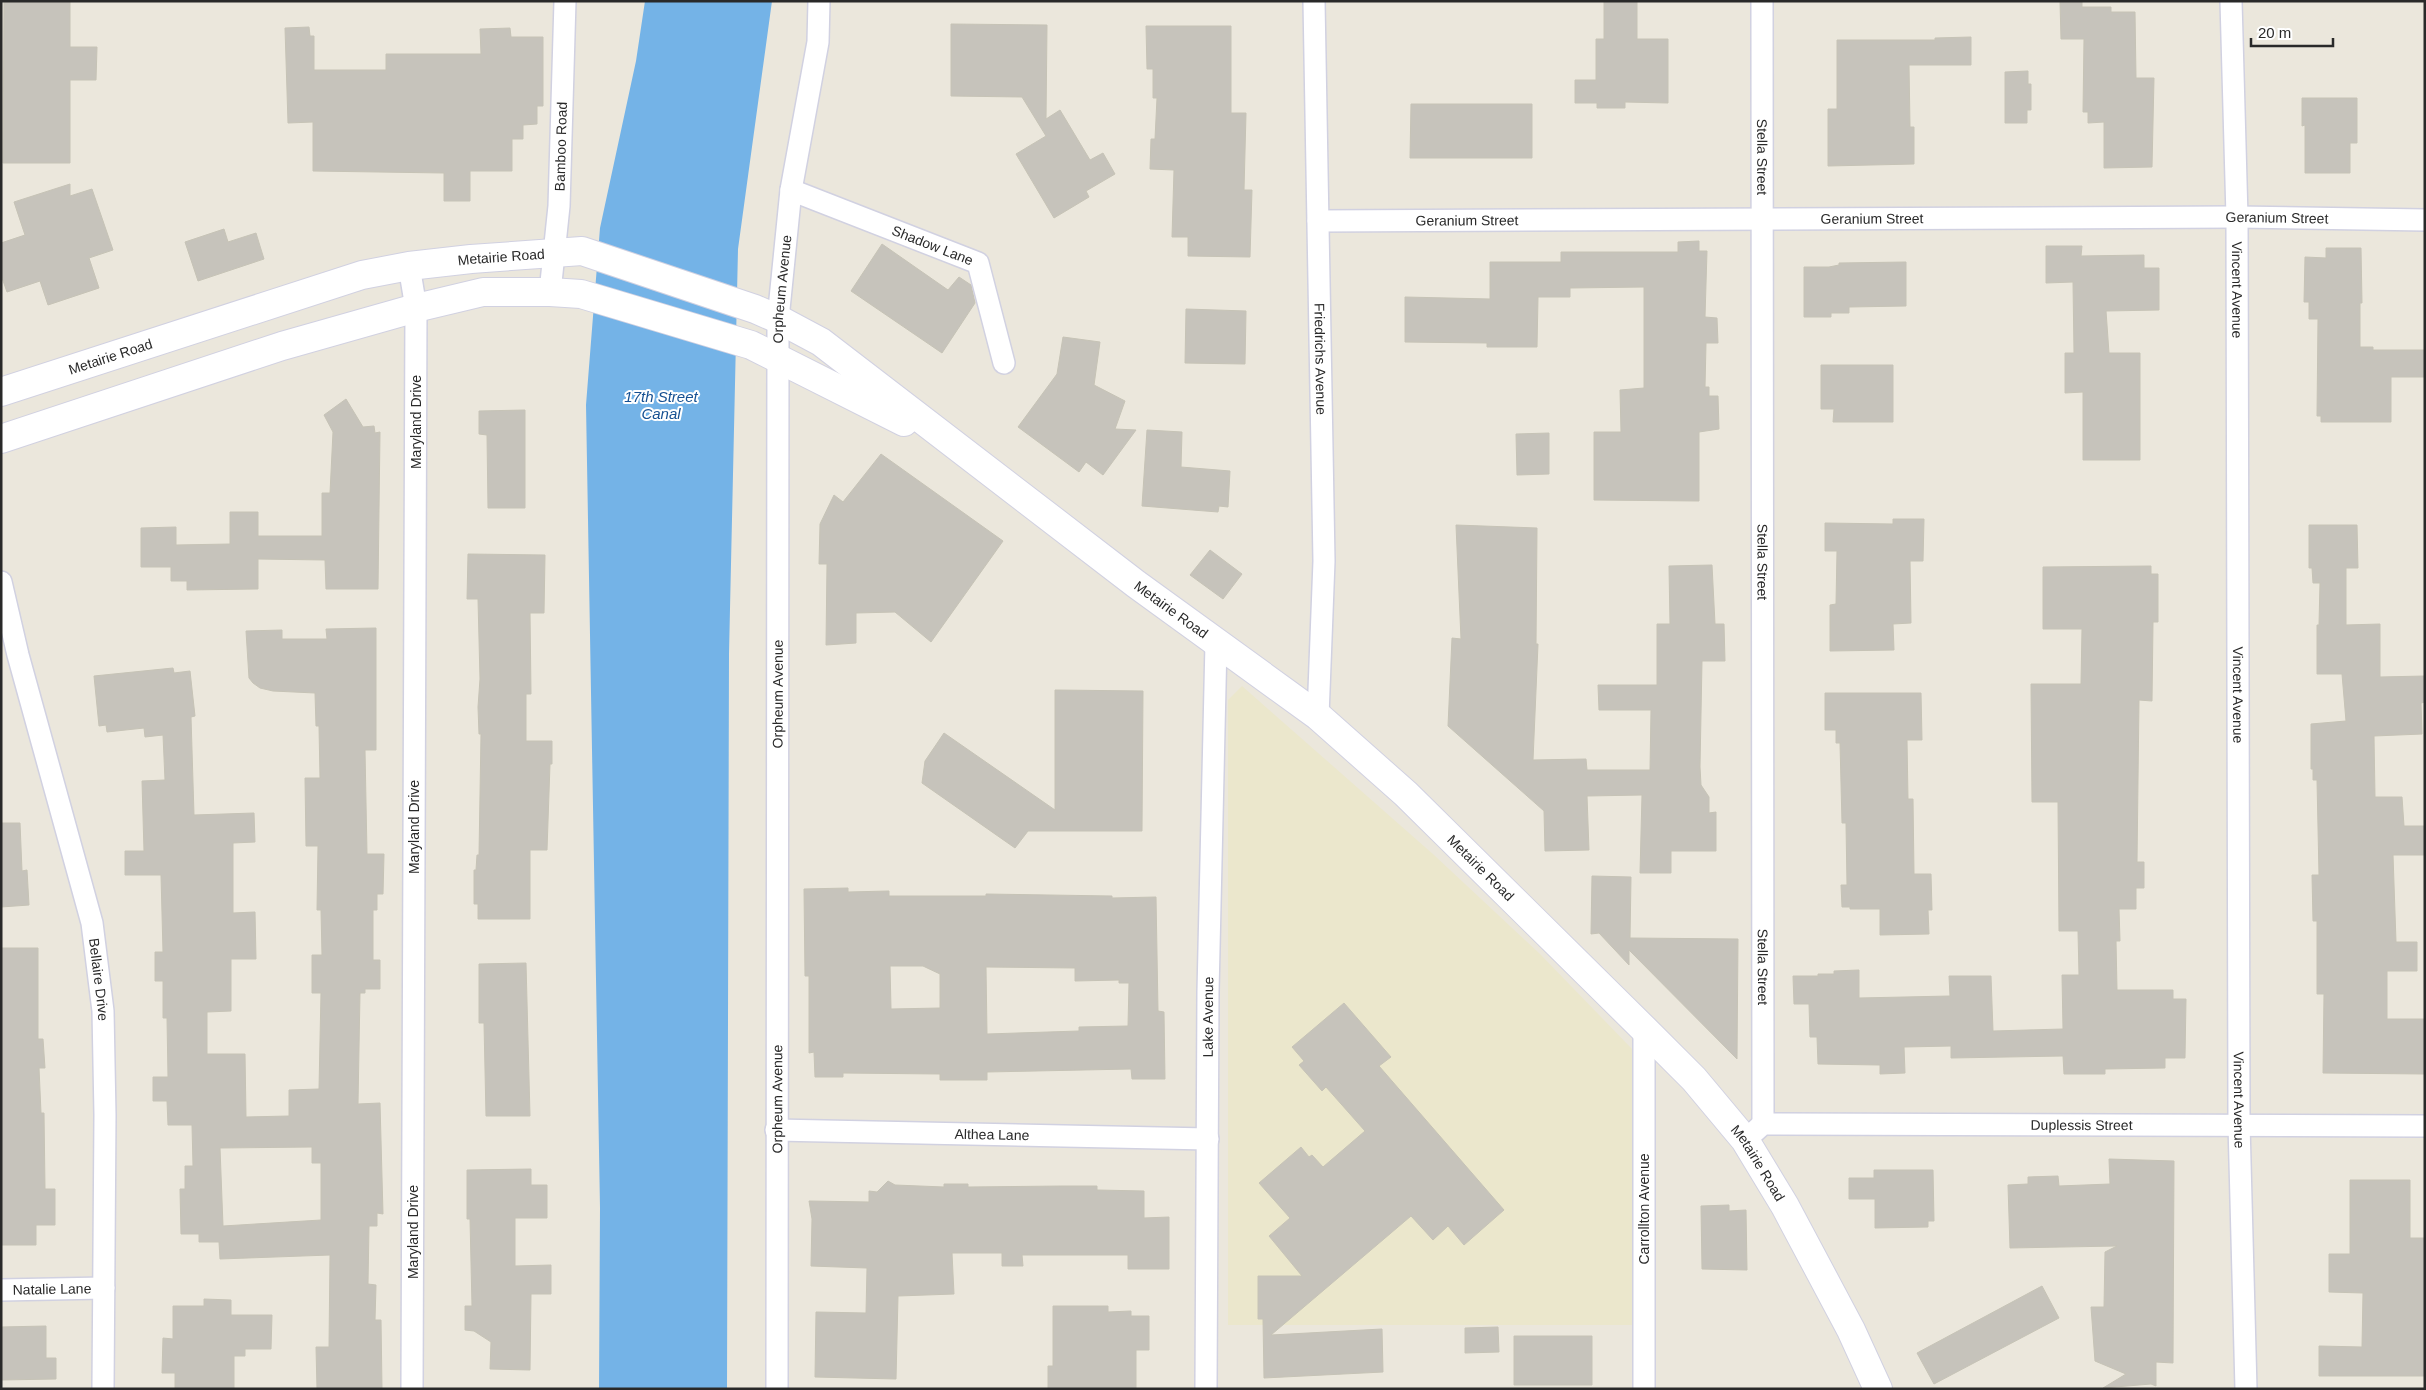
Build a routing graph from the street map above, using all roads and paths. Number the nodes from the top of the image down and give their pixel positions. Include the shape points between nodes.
1 (565, 1) edge
2 (819, 1) edge
3 (1314, 1) edge
4 (1762, 1) edge
5 (2231, 1) edge
6 (791, 190) junction
7 (2237, 217) junction
8 (1762, 218) junction
9 (1318, 220) junction
10 (2425, 220) edge
11 (569, 252) junction
12 (410, 266) junction
13 (550, 292) junction
14 (416, 308) junction
15 (767, 314) junction
16 (778, 357) junction
17 (1004, 363) dead end
18 (1, 392) edge
19 (1, 439) edge
20 (966, 454) junction
21 (1, 582) edge
22 (1216, 643) junction
23 (1318, 716) junction
24 (1644, 1029) junction
25 (2239, 1124) junction
26 (2425, 1126) edge
27 (776, 1130) junction
28 (1754, 1132) junction
29 (1208, 1139) junction
30 (104, 1288) junction
31 (1, 1290) edge
32 (103, 1389) edge
33 (412, 1389) edge
34 (777, 1389) edge
35 (1206, 1389) edge
36 (1644, 1389) edge
37 (1878, 1389) edge
38 (2246, 1389) edge

1 - 11 street, Bamboo Road via 559,206
2 - 6 street, Orpheum Avenue via 818,42
3 - 9 street, Friedrichs Avenue
4 - 8 street, Stella Street
5 - 7 street, Vincent Avenue
6 - 15 street, Orpheum Avenue
6 - 17 street, Shadow Lane via 978,263
7 - 8 street, Geranium Street
7 - 10 street, Geranium Street
7 - 25 street, Vincent Avenue
8 - 9 street, Geranium Street
8 - 28 street, Stella Street
9 - 23 street, Friedrichs Avenue via 1324,561
11 - 12 main road, Metairie Road
11 - 13 street, Bamboo Road
11 - 15 main road, Metairie Road
12 - 14 street, Maryland Drive
12 - 18 main road, Metairie Road via 362,276
13 - 14 main road, Metairie Road via 483,292
13 - 16 main road, Metairie Road via 581,294 751,345
14 - 19 main road, Metairie Road via 282,346
14 - 33 street, Maryland Drive
15 - 16 street, Orpheum Avenue
15 - 20 main road, Metairie Road via 821,342
16 - 20 main road, Metairie Road
16 - 27 street, Orpheum Avenue
20 - 22 main road, Metairie Road
21 - 30 street, Bellaire Drive via 92,922 103,1012
22 - 23 main road, Metairie Road
22 - 29 street, Lake Avenue
23 - 24 main road, Metairie Road via 1406,794
24 - 28 main road, Metairie Road
24 - 36 street, Carrollton Avenue
25 - 26 street, Duplessis Street
25 - 28 street, Duplessis Street
25 - 38 street, Vincent Avenue
27 - 29 street, Althea Lane
27 - 34 street, Orpheum Avenue
28 - 37 main road, Metairie Road via 1785,1206 1851,1330
29 - 35 street, Lake Avenue
30 - 31 street, Natalie Lane
30 - 32 street, Bellaire Drive

